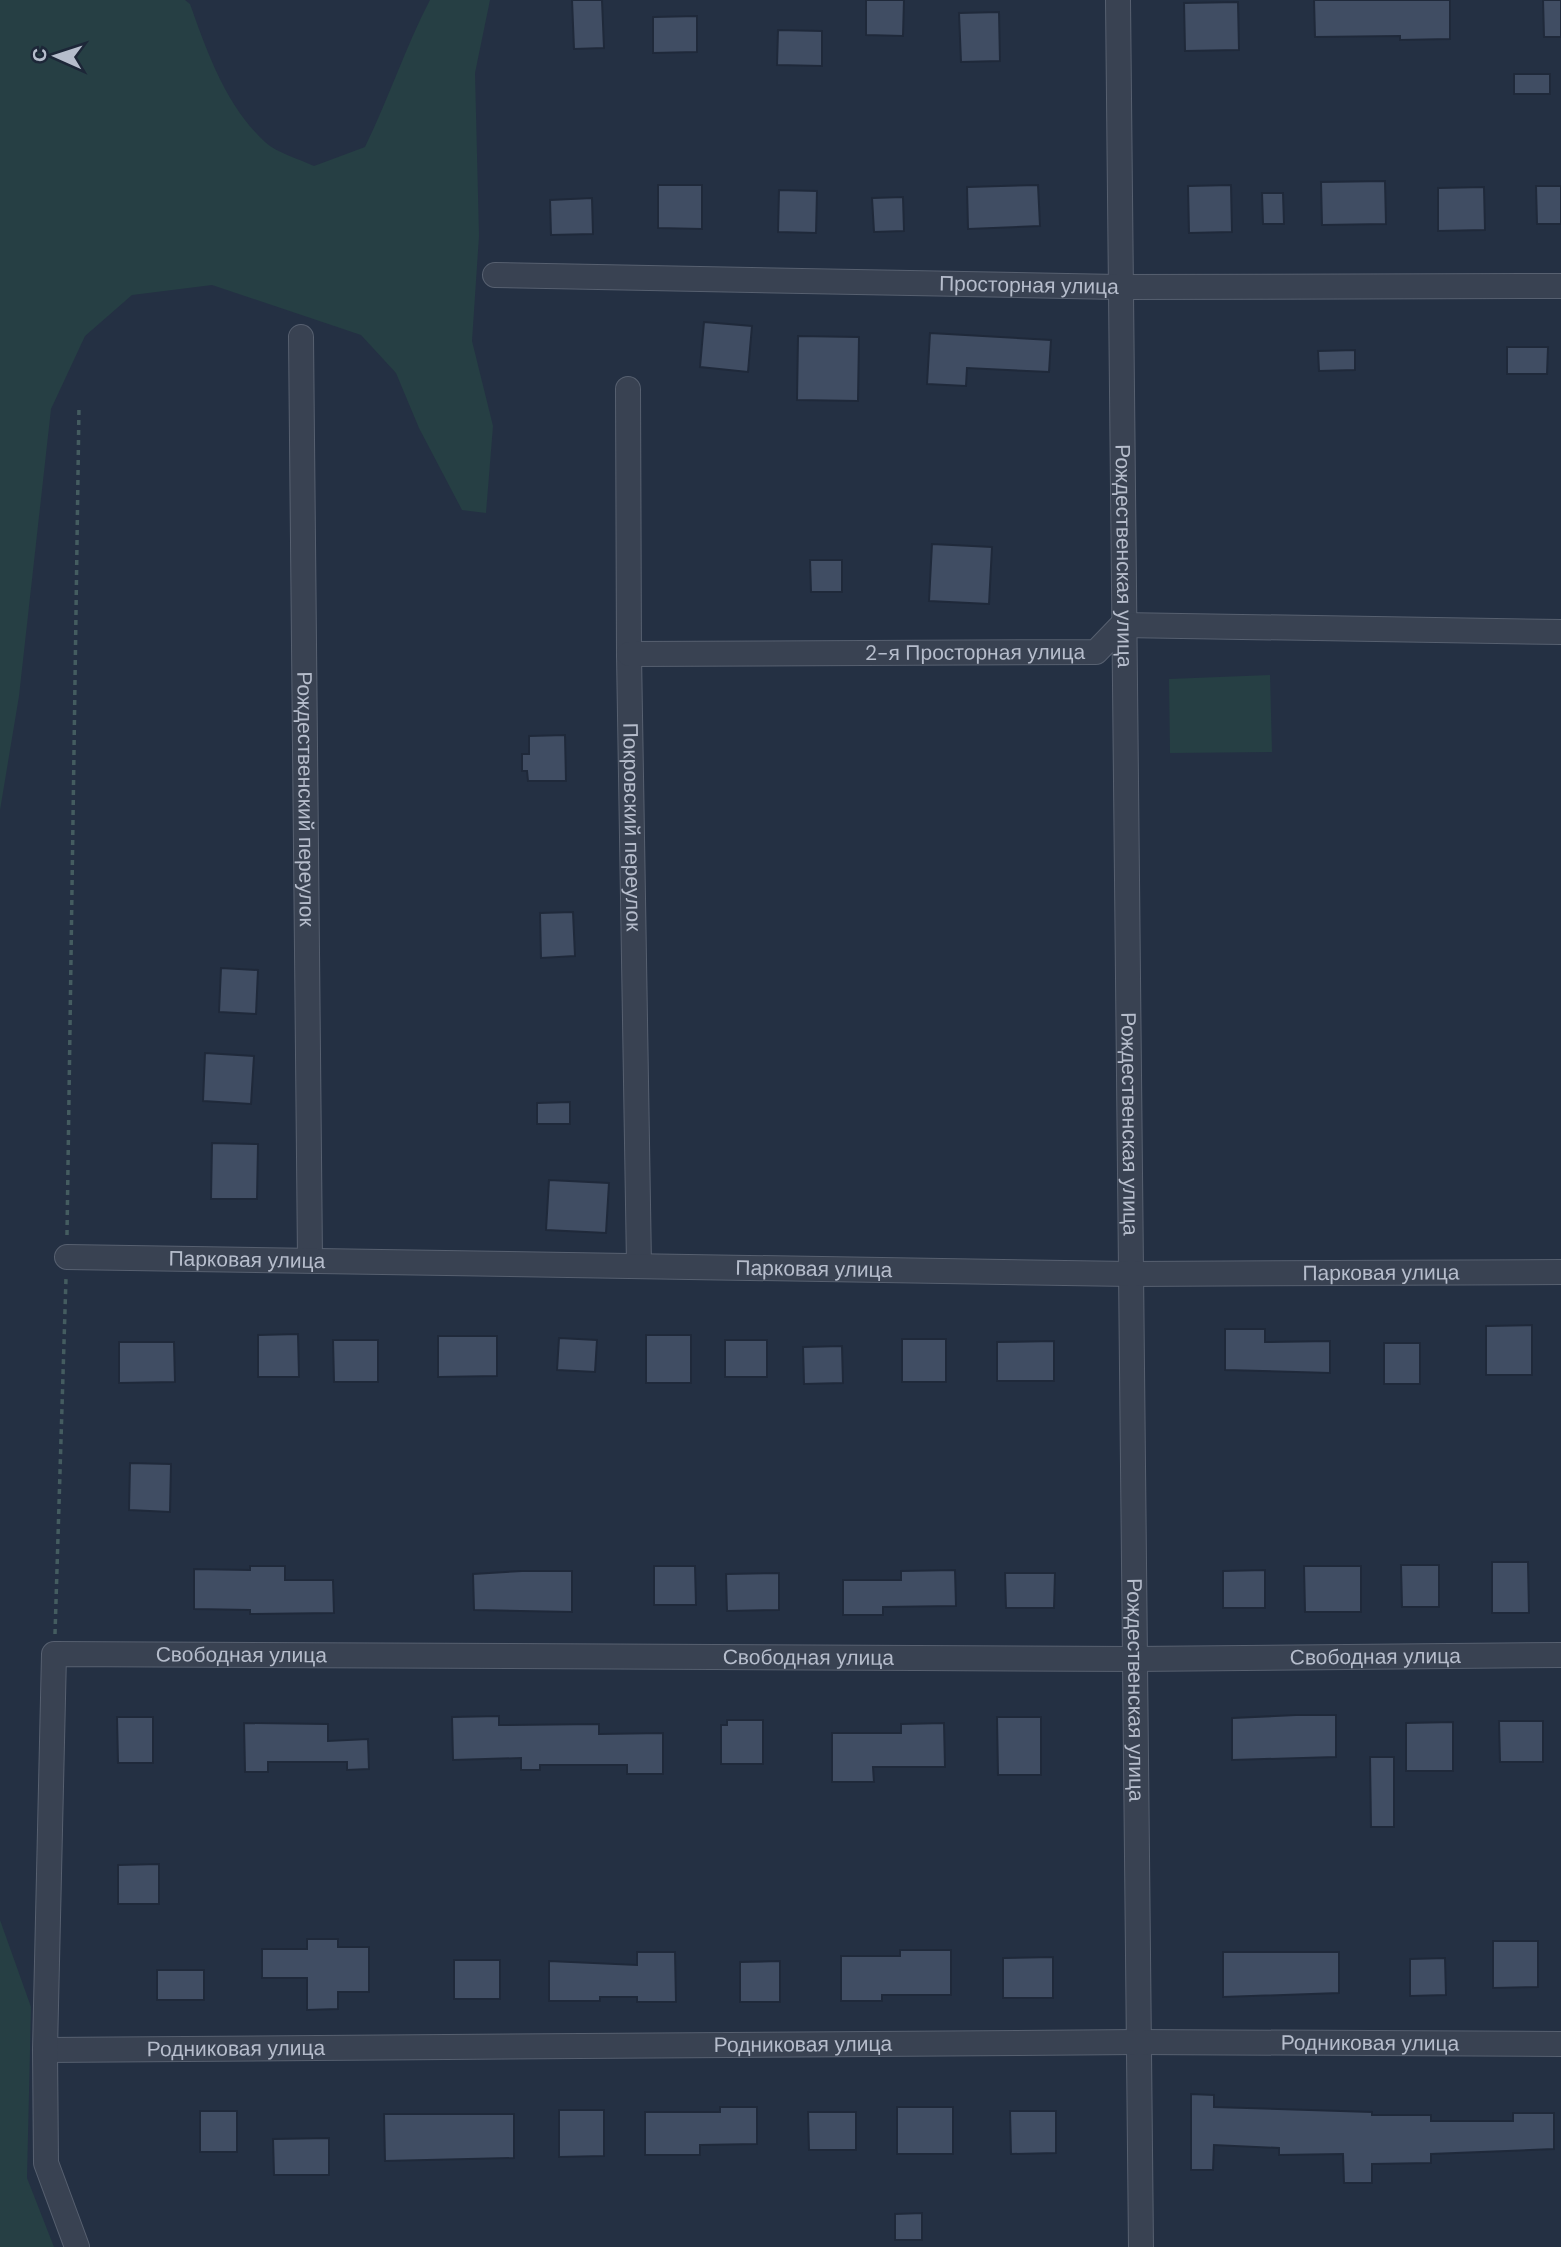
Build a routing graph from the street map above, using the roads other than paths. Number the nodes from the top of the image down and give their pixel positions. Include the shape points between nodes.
1 (1118, 0) edge
2 (495, 275) dead end
3 (1561, 286) edge
4 (1118, 287) junction
5 (301, 337) dead end
6 (628, 389) dead end
7 (1122, 625) junction
8 (1561, 632) edge
9 (629, 654) junction
10 (67, 1258) road end
11 (310, 1259) junction
12 (639, 1265) junction
13 (1561, 1272) edge
14 (1130, 1274) junction
15 (1561, 1655) edge
16 (1134, 1658) junction
17 (1138, 2042) junction
18 (1561, 2044) edge
19 (45, 2050) junction
20 (77, 2247) edge
21 (1141, 2247) edge

1 - 4 street, Рождественская улица
2 - 4 street, Просторная улица
3 - 4 street, Просторная улица
4 - 7 street, Рождественская улица
5 - 11 street, Рождественский переулок
6 - 9 street, Покровский переулок
7 - 8 street
7 - 9 street, 2-я Просторная улица via 1096,652
7 - 14 street, Рождественская улица
9 - 12 street, Покровский переулок
10 - 11 street, Парковая улица
11 - 12 street, Парковая улица
12 - 14 street, Парковая улица
13 - 14 street, Парковая улица
14 - 16 street, Рождественская улица
15 - 16 street, Свободная улица
16 - 17 street, Рождественская улица
16 - 19 street, Свободная улица via 54,1654
17 - 18 street, Родниковая улица
17 - 19 street, Родниковая улица
17 - 21 street, Рождественская улица
19 - 20 street via 46,2163

